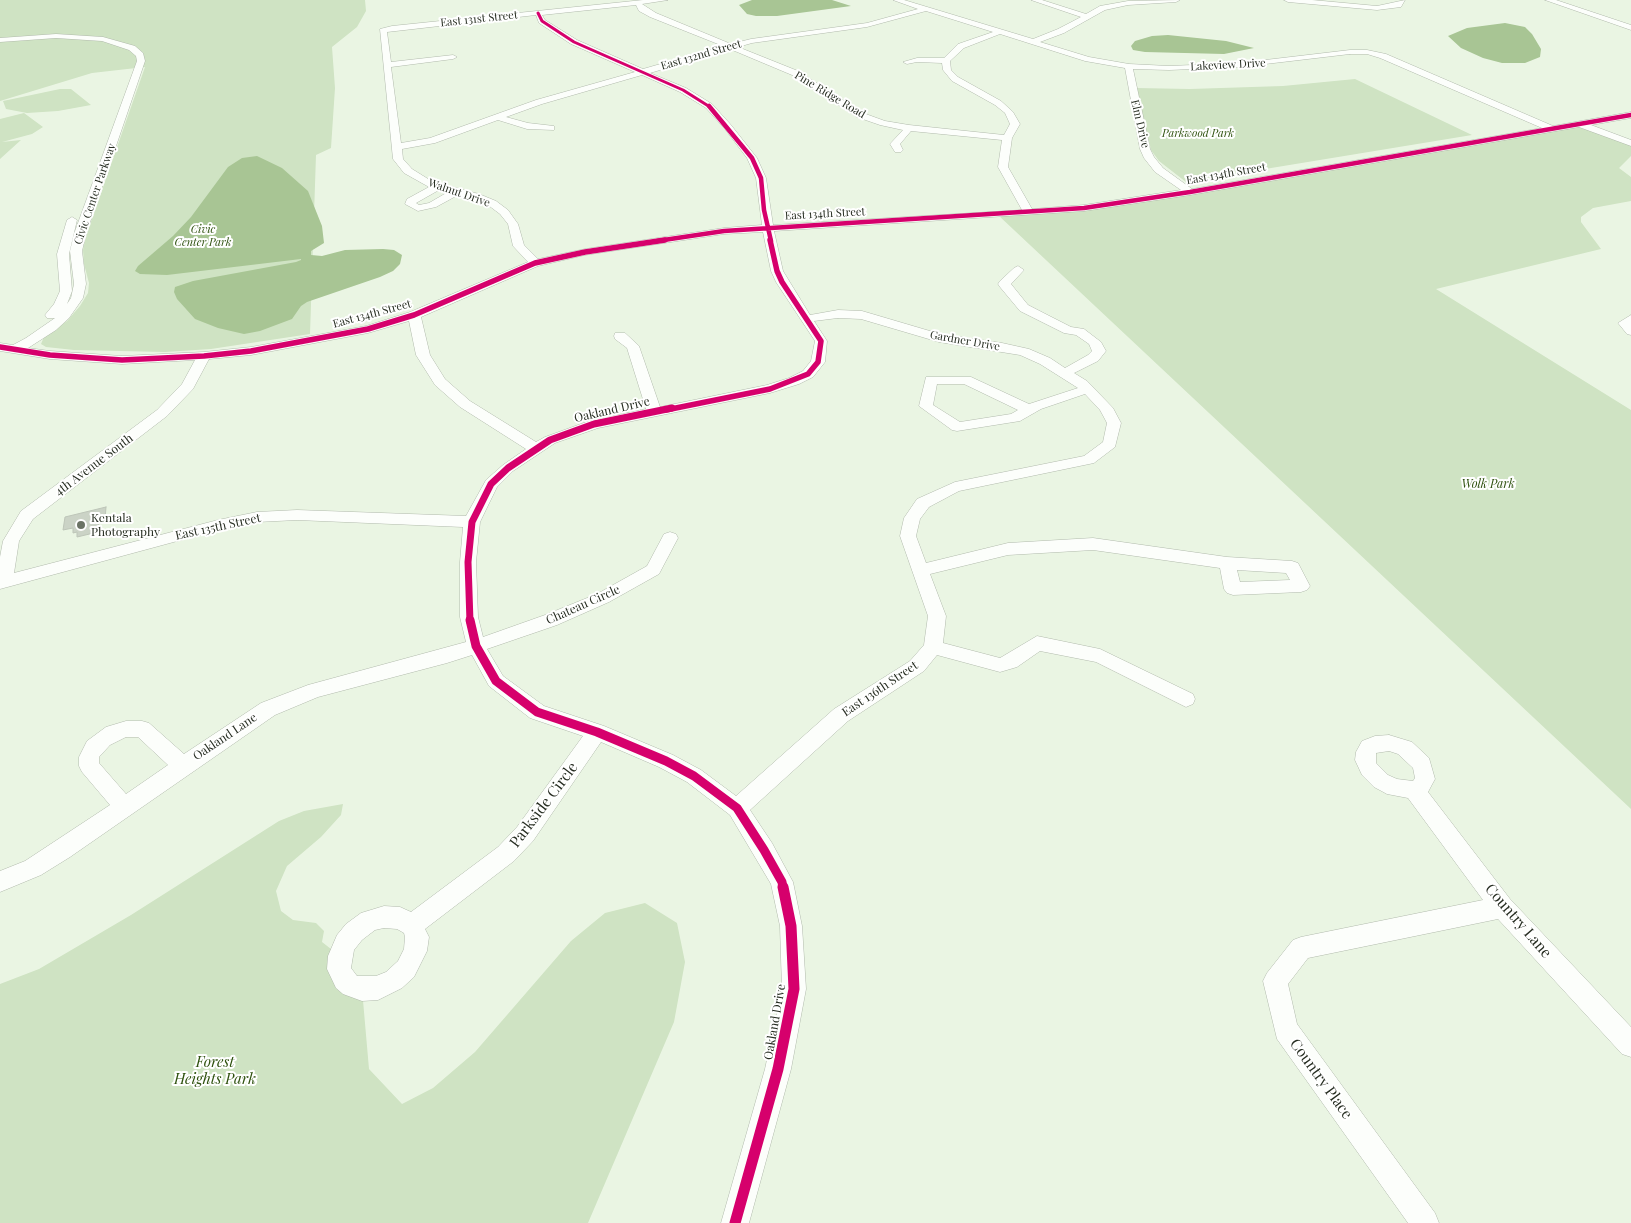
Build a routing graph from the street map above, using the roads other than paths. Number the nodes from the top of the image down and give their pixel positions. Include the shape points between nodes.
1 (664, 0) edge
2 (896, 0) edge
3 (1035, 0) edge
4 (1176, 0) edge
5 (1288, 0) edge
6 (1401, 0) edge
7 (1549, 0) edge
8 (638, 3) junction
9 (926, 9) junction
10 (538, 13) junction
11 (1088, 17) junction
12 (1631, 28) edge
13 (383, 30) joint
14 (1000, 32) junction
15 (0, 41) edge
16 (1033, 42) junction
17 (732, 46) junction
18 (453, 58) dead end
19 (946, 61) junction
20 (907, 62) dead end
21 (387, 65) junction
22 (1129, 66) junction
23 (642, 72) junction
24 (525, 96) dead end
25 (539, 102) junction
26 (1631, 115) edge
27 (497, 117) junction
28 (1580, 124) junction
29 (551, 128) dead end
30 (909, 128) junction
31 (1552, 129) junction
32 (1007, 138) junction
33 (1631, 143) edge
34 (396, 147) junction
35 (898, 150) dead end
36 (438, 186) junction
37 (456, 191) junction
38 (1190, 192) junction
39 (1029, 213) junction
40 (769, 228) junction
41 (535, 264) junction
42 (1018, 270) dead end
43 (414, 315) junction
44 (806, 319) junction
45 (1631, 319) edge
46 (1631, 331) edge
47 (620, 336) dead end
48 (0, 347) edge
49 (14, 349) junction
50 (204, 356) junction
51 (0, 358) edge
52 (1064, 373) junction
53 (1087, 389) junction
54 (1029, 410) junction
55 (654, 411) junction
56 (535, 448) junction
57 (472, 522) junction
58 (670, 538) dead end
59 (1228, 563) dead end
60 (920, 571) junction
61 (2, 583) edge
62 (476, 646) junction
63 (933, 647) junction
64 (1186, 700) dead end
65 (597, 732) junction
66 (183, 766) junction
67 (1414, 790) dead end
68 (125, 807) junction
69 (737, 808) junction
70 (0, 882) edge
71 (1502, 907) junction
72 (412, 925) dead end
73 (1631, 1045) edge
74 (735, 1223) edge
75 (1425, 1223) edge

1 - 8 street, East 131st Street
2 - 9 street, Lakeview Drive
3 - 11 street
4 - 11 street via 1116,5
5 - 6 street via 1377,8 1398,5
7 - 12 street
8 - 10 street, East 131st Street
8 - 17 street, Pine Ridge Road via 652,15
9 - 14 street, Lakeview Drive
9 - 17 street, East 132nd Street via 867,25 769,37
10 - 13 street, East 131st Street
10 - 23 street, Oakland Drive via 542,21 574,42
11 - 16 street
13 - 21 street, Walnut Drive
14 - 16 street, Lakeview Drive
14 - 19 street via 961,46
15 - 49 street, Civic Center Parkway via 88,41 120,48 130,57 130,70 64,248 62,260 66,287 63,300 52,315
15 - 49 street, Civic Center Parkway via 56,36 104,39 132,48 142,61 80,234 76,252 80,284 77,298 52,327
16 - 22 street, Lakeview Drive via 1088,59
17 - 23 street, East 132nd Street
17 - 30 street, Pine Ridge Road via 795,73 860,115
18 - 21 street
19 - 20 street
19 - 32 street via 947,70 955,79 1009,112 1015,124
21 - 34 street, Walnut Drive
22 - 31 street, Lakeview Drive via 1240,65 1367,52 1384,56
22 - 38 street, Elm Drive via 1149,158 1159,170
23 - 25 street, East 132nd Street
23 - 40 street, Oakland Drive via 710,106 728,127 758,171
24 - 25 street
25 - 27 street, East 132nd Street
26 - 28 street, East 134th Street
27 - 29 street via 527,126
27 - 34 street, East 132nd Street via 432,141
28 - 31 street, East 134th Street
28 - 33 street
30 - 32 street, Pine Ridge Road
30 - 35 street via 894,144
31 - 38 street, East 134th Street
32 - 39 street via 1002,167
34 - 36 street, Walnut Drive via 398,159 408,171
36 - 37 street, Walnut Drive
36 - 37 street via 410,204 418,208 432,206
37 - 41 street, Walnut Drive via 492,203 504,212 519,246
38 - 39 street, East 134th Street
39 - 40 street, East 134th Street
40 - 41 street, East 134th Street via 685,236 585,252
40 - 44 street, Oakland Drive via 777,270
41 - 43 street, East 134th Street
42 - 52 street via 1004,284 1024,308 1068,330 1080,332 1095,342 1099,351 1093,358
43 - 50 street, East 134th Street via 310,342
43 - 56 street via 423,355 440,382 465,404
44 - 52 street, Gardner Drive via 838,314 862,315 939,338 1024,352
44 - 55 street, Oakland Drive via 821,341 818,362 808,374 770,389
45 - 46 street via 1624,321
47 - 55 street via 633,346
48 - 49 street, East 134th Street
49 - 50 street, East 134th Street via 122,360
49 - 51 street
50 - 61 street, 4th Avenue South via 188,386 162,413 27,515 11,540
52 - 53 street, Gardner Drive
53 - 54 street
53 - 60 street via 1106,408 1114,423 1110,444 1090,460 954,487 923,503 912,518 908,536
54 - 54 street via 1015,418 957,427 926,406 931,380 966,380
55 - 56 street, Oakland Drive via 576,429
56 - 57 street, Oakland Drive via 491,484
57 - 61 street, East 135th Street via 297,515 257,517
57 - 62 street, Oakland Drive via 468,562 470,617
58 - 62 street, Chateau Circle via 653,570 638,580 551,620
59 - 60 street via 1093,544 1008,549
60 - 63 street via 937,616
62 - 65 street, Oakland Drive via 496,681 537,712
62 - 66 street, Oakland Lane via 293,698 245,723
63 - 64 street via 1000,665 1011,662 1037,643 1100,656
63 - 69 street, East 136th Street via 917,666 841,714
65 - 69 street, Oakland Drive via 694,776
65 - 72 street, Parkside Circle via 525,834 506,854
66 - 68 street, Oakland Lane
66 - 68 street via 142,729 126,729 103,739 94,747 89,766
67 - 71 street, Country Lane
68 - 70 street, Oakland Lane via 33,868
69 - 74 street, Oakland Drive via 782,882 791,926 794,988 778,1069
71 - 73 street, Country Lane
71 - 75 street, Country Place via 1301,948 1275,981 1286,1030

